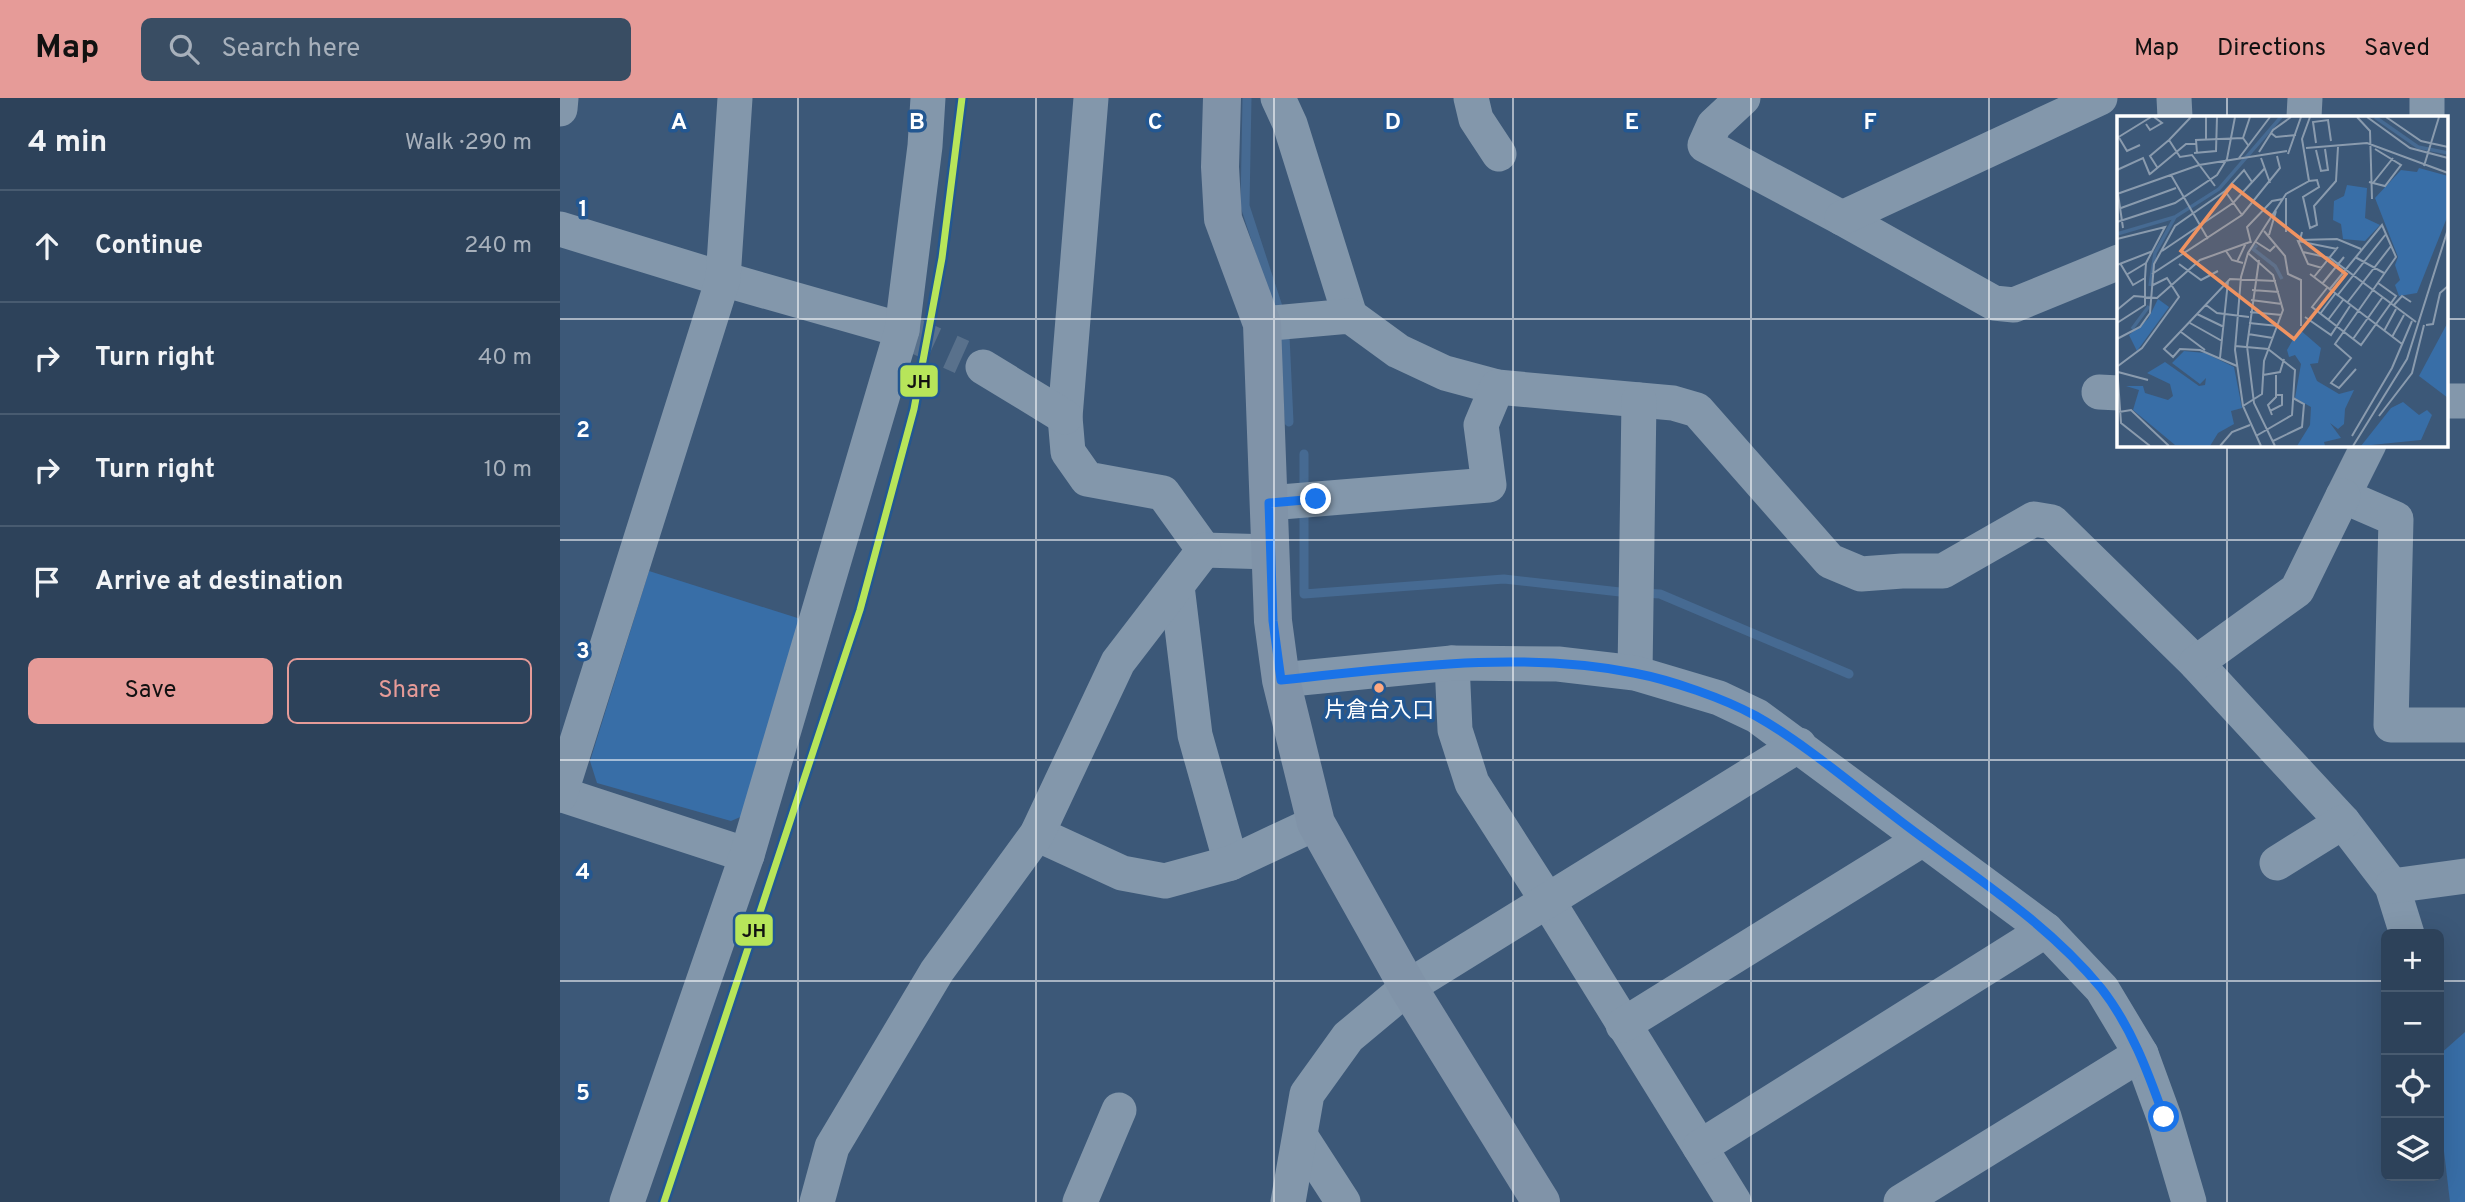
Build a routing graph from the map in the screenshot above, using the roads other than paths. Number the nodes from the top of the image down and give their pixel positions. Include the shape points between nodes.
1 (561, 98) edge
2 (734, 98) edge
3 (928, 98) edge
4 (1091, 98) edge
5 (1222, 98) edge
6 (1278, 98) edge
7 (1471, 98) edge
8 (1743, 98) edge
9 (2100, 98) edge
10 (2174, 98) edge
11 (2305, 98) edge
12 (2427, 98) edge
13 (1714, 107) edge
14 (560, 108) edge
15 (2175, 116) edge
16 (2304, 116) edge
17 (2427, 116) edge
18 (1499, 154) dead end
19 (1842, 218) junction
20 (560, 229) edge
21 (2117, 263) edge
22 (723, 279) junction
23 (1350, 316) junction
24 (1262, 324) junction
25 (902, 330) junction
26 (983, 367) tunnel mouth
27 (1497, 387) junction
28 (1639, 400) junction
29 (1065, 417) junction
30 (2368, 446) edge
31 (2343, 496) junction
32 (1291, 501) junction
33 (1204, 551) junction
34 (1270, 552) junction
35 (1177, 586) junction
36 (1452, 663) junction
37 (2196, 663) junction
38 (1635, 673) junction
39 (1281, 680) junction
40 (2465, 724) edge
41 (1799, 746) junction
42 (560, 795) edge
43 (2343, 822) junction
44 (1316, 823) junction
45 (1037, 834) junction
46 (1923, 839) junction
47 (747, 855) junction
48 (1231, 863) junction
49 (2277, 863) dead end
50 (2465, 876) edge
51 (2392, 886) junction
52 (1547, 900) junction
53 (2405, 929) edge
54 (2046, 930) junction
55 (1408, 987) junction
56 (1623, 1026) junction
57 (2141, 1054) junction
58 (1119, 1110) dead end
59 (1301, 1137) junction
60 (1700, 1147) junction
61 (626, 1202) edge
62 (817, 1202) edge
63 (1080, 1202) edge
64 (1288, 1202) edge
65 (1343, 1202) edge
66 (1541, 1202) edge
67 (1734, 1202) edge
68 (1902, 1202) edge
69 (2188, 1202) edge

1 - 14 street
2 - 22 street
3 - 25 street
4 - 29 street
5 - 24 street via 1223,219
6 - 23 street
7 - 18 street via 1476,119
8 - 13 street
9 - 19 street
10 - 15 street
11 - 16 street
12 - 17 street
13 - 19 street via 1705,145
19 - 21 street via 1994,303 2014,305
20 - 22 street
22 - 25 street
22 - 42 street
23 - 24 street
23 - 27 street via 1398,351 1445,373
24 - 32 street
25 - 47 street
26 - 29 street
27 - 28 street
27 - 32 street via 1481,425 1489,485
28 - 37 street via 1673,402 1697,410 1830,561 1861,574 1943,571 2034,519 2052,522
28 - 38 street
29 - 33 street via 1068,452 1087,479 1163,493
30 - 31 street
31 - 37 street via 2297,590
31 - 40 street via 2396,519 2390,725
32 - 34 street
33 - 34 street
33 - 35 street
34 - 39 street
35 - 45 street via 1118,662
35 - 48 street via 1195,735
36 - 38 street via 1558,664
36 - 39 street
36 - 52 street via 1455,730 1472,783
37 - 43 street
38 - 41 street via 1719,698 1757,716
39 - 44 street
41 - 46 street
41 - 52 street
42 - 47 street
43 - 49 street
43 - 51 street
44 - 48 street
44 - 55 street
45 - 48 street via 1122,873 1165,881
45 - 62 street via 937,971 832,1147
46 - 54 street
46 - 56 street
47 - 61 street
50 - 51 street
51 - 53 street
52 - 55 street
52 - 56 street
54 - 57 street via 2102,989
54 - 60 street
55 - 59 street via 1348,1037 1307,1094
55 - 66 street
56 - 60 street
57 - 68 street
57 - 69 street
58 - 63 street
59 - 64 street
59 - 65 street
60 - 67 street

